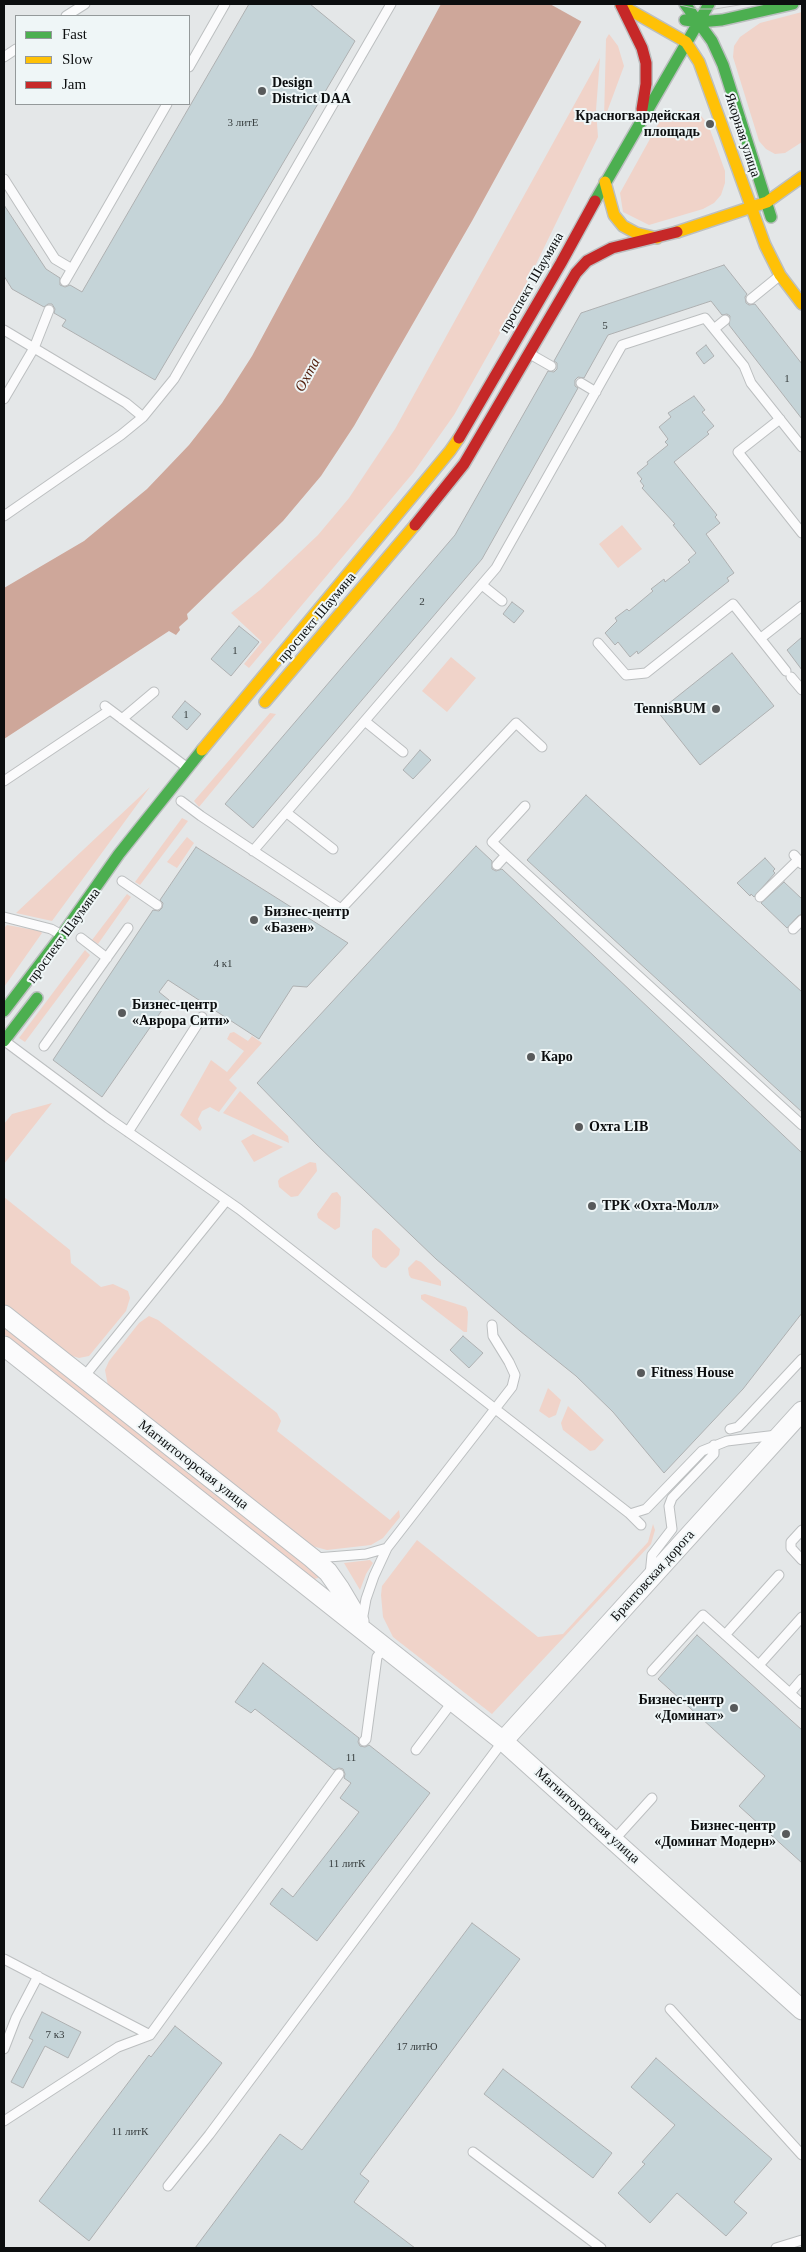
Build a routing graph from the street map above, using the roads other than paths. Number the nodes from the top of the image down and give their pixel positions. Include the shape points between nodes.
1 (86, 4) edge
2 (225, 4) edge
3 (391, 4) edge
4 (684, 4) edge
5 (709, 4) edge
6 (793, 4) edge
7 (620, 5) edge
8 (68, 15) edge
9 (699, 22) junction
10 (686, 42) junction
11 (15, 50) edge
12 (4, 57) edge
13 (190, 65) edge
14 (166, 105) edge
15 (639, 124) junction
16 (802, 177) edge
17 (4, 179) edge
18 (605, 182) junction
19 (767, 202) junction
20 (750, 209) junction
21 (775, 224) dead end
22 (657, 238) junction
23 (72, 269) junction
24 (780, 275) junction
25 (65, 281) dead end
26 (751, 299) dead end
27 (802, 304) edge
28 (49, 310) dead end
29 (725, 320) dead end
30 (714, 328) junction
31 (4, 330) edge
32 (34, 348) junction
33 (530, 354) junction
34 (551, 366) dead end
35 (581, 383) dead end
36 (596, 392) junction
37 (4, 399) edge
38 (143, 417) junction
39 (780, 419) junction
40 (802, 447) edge
41 (4, 516) edge
42 (802, 533) edge
43 (482, 585) junction
44 (502, 601) dead end
45 (802, 606) edge
46 (761, 638) junction
47 (598, 643) dead end
48 (802, 690) edge
49 (154, 692) dead end
50 (257, 711) dead end
51 (122, 719) junction
52 (366, 722) junction
53 (542, 747) dead end
54 (403, 752) dead end
55 (187, 767) junction
56 (4, 781) edge
57 (182, 801) dead end
58 (525, 806) dead end
59 (287, 812) junction
60 (333, 849) dead end
61 (252, 851) junction
62 (506, 855) junction
63 (798, 860) edge
64 (497, 865) dead end
65 (122, 881) dead end
66 (760, 898) dead end
67 (157, 905) dead end
68 (4, 917) edge
69 (802, 920) edge
70 (128, 928) dead end
71 (793, 929) dead end
72 (62, 935) junction
73 (81, 938) dead end
74 (107, 958) junction
75 (44, 989) dead end
76 (4, 1011) edge
77 (202, 1017) dead end
78 (4, 1041) edge
79 (44, 1046) dead end
80 (802, 1125) edge
81 (128, 1132) junction
82 (226, 1201) junction
83 (4, 1315) edge
84 (492, 1325) dead end
85 (4, 1346) edge
86 (802, 1359) edge
87 (83, 1378) junction
88 (495, 1409) junction
89 (802, 1411) edge
90 (730, 1429) dead end
91 (780, 1435) junction
92 (714, 1445) junction
93 (630, 1514) junction
94 (641, 1525) dead end
95 (802, 1530) edge
96 (387, 1548) junction
97 (312, 1558) junction
98 (802, 1560) edge
99 (779, 1575) dead end
100 (650, 1580) junction
101 (802, 1617) edge
102 (363, 1628) junction
103 (725, 1635) junction
104 (385, 1647) junction
105 (759, 1665) junction
106 (652, 1671) dead end
107 (802, 1679) edge
108 (790, 1693) junction
109 (453, 1701) junction
110 (802, 1704) edge
111 (503, 1741) junction
112 (364, 1742) dead end
113 (416, 1750) dead end
114 (339, 1774) dead end
115 (652, 1798) dead end
116 (614, 1840) junction
117 (4, 1959) edge
118 (38, 1976) junction
119 (670, 2009) dead end
120 (802, 2010) edge
121 (150, 2035) junction
122 (4, 2049) edge
123 (4, 2122) edge
124 (473, 2152) dead end
125 (802, 2155) edge
126 (168, 2186) dead end
127 (802, 2240) edge
128 (601, 2248) edge
129 (776, 2248) edge

1 - 8 lane
2 - 13 lane
3 - 38 lane via 174,379
4 - 9 street, Якорная улица
5 - 9 street
6 - 9 street via 741,17
7 - 9 street
7 - 10 street, Якорная улица
7 - 15 street via 646,63
9 - 10 street
9 - 19 street, Якорная улица via 723,65
10 - 15 street
10 - 20 street, Якорная улица via 707,78
11 - 12 lane
14 - 23 lane
15 - 18 street
16 - 19 street
17 - 23 lane via 55,259
18 - 22 street via 614,215 623,226
18 - 55 street, проспект Шаумяна via 557,271 450,450
19 - 20 street
19 - 21 street, Якорная улица
20 - 22 street
20 - 24 street, Якорная улица
22 - 33 street, проспект Шаумяна via 612,248 587,261 576,273
23 - 25 lane
24 - 26 lane
24 - 27 street, Якорная улица
28 - 32 lane
29 - 30 lane
30 - 36 lane via 705,318 622,345
30 - 39 lane
31 - 32 lane
32 - 37 lane
32 - 38 lane via 126,402
33 - 34 lane
33 - 50 street, проспект Шаумяна via 458,472
35 - 36 lane
36 - 43 lane via 496,568
38 - 41 lane
39 - 40 lane
39 - 42 lane via 738,452
43 - 44 lane
43 - 52 lane
45 - 46 lane
46 - 47 lane via 733,604 646,673 626,675
46 - 48 lane
49 - 51 lane
51 - 55 lane
51 - 56 lane via 107,708
52 - 54 lane
52 - 59 lane
53 - 61 lane via 516,723 341,909
55 - 72 street, проспект Шаумяна via 119,854
57 - 61 lane
58 - 62 lane via 492,842
59 - 60 lane
59 - 61 lane
62 - 64 lane
62 - 80 lane
63 - 66 lane
65 - 67 lane
68 - 72 lane
69 - 71 lane
70 - 74 lane
72 - 76 street, проспект Шаумяна
73 - 74 lane
74 - 79 lane
75 - 78 street, проспект Шаумяна
77 - 81 lane
78 - 81 lane
81 - 82 lane
82 - 87 lane
82 - 88 lane
83 - 87 street, Магнитогорская улица
84 - 88 lane via 493,1336 515,1375 512,1387
85 - 102 street, Магнитогорская улица
86 - 90 lane via 738,1427
87 - 97 street, Магнитогорская улица
88 - 93 lane
88 - 96 lane
89 - 91 street, Брантовская дорога
91 - 92 lane
91 - 100 street, Брантовская дорога
92 - 93 lane via 702,1451 646,1509
92 - 100 lane via 714,1454 708,1462 672,1498 669,1506 672,1529 652,1555
93 - 94 lane
95 - 98 lane via 791,1542 791,1548
96 - 97 lane via 366,1554
96 - 102 lane via 366,1599
97 - 102 street, Магнитогорская улица via 328,1572
99 - 103 lane
100 - 111 street, Брантовская дорога
101 - 105 lane
102 - 104 street, Магнитогорская улица
103 - 105 lane
103 - 106 lane via 703,1615
104 - 109 street, Магнитогорская улица
104 - 112 lane via 377,1657
105 - 108 lane
107 - 108 lane
108 - 110 lane
109 - 111 street, Магнитогорская улица
109 - 113 lane
111 - 116 street, Магнитогорская улица
111 - 126 lane
114 - 121 lane
115 - 116 lane
116 - 120 street, Магнитогорская улица
117 - 118 lane
118 - 121 lane
118 - 122 lane
119 - 125 lane
121 - 123 lane via 118,2047
124 - 128 lane
127 - 129 lane

